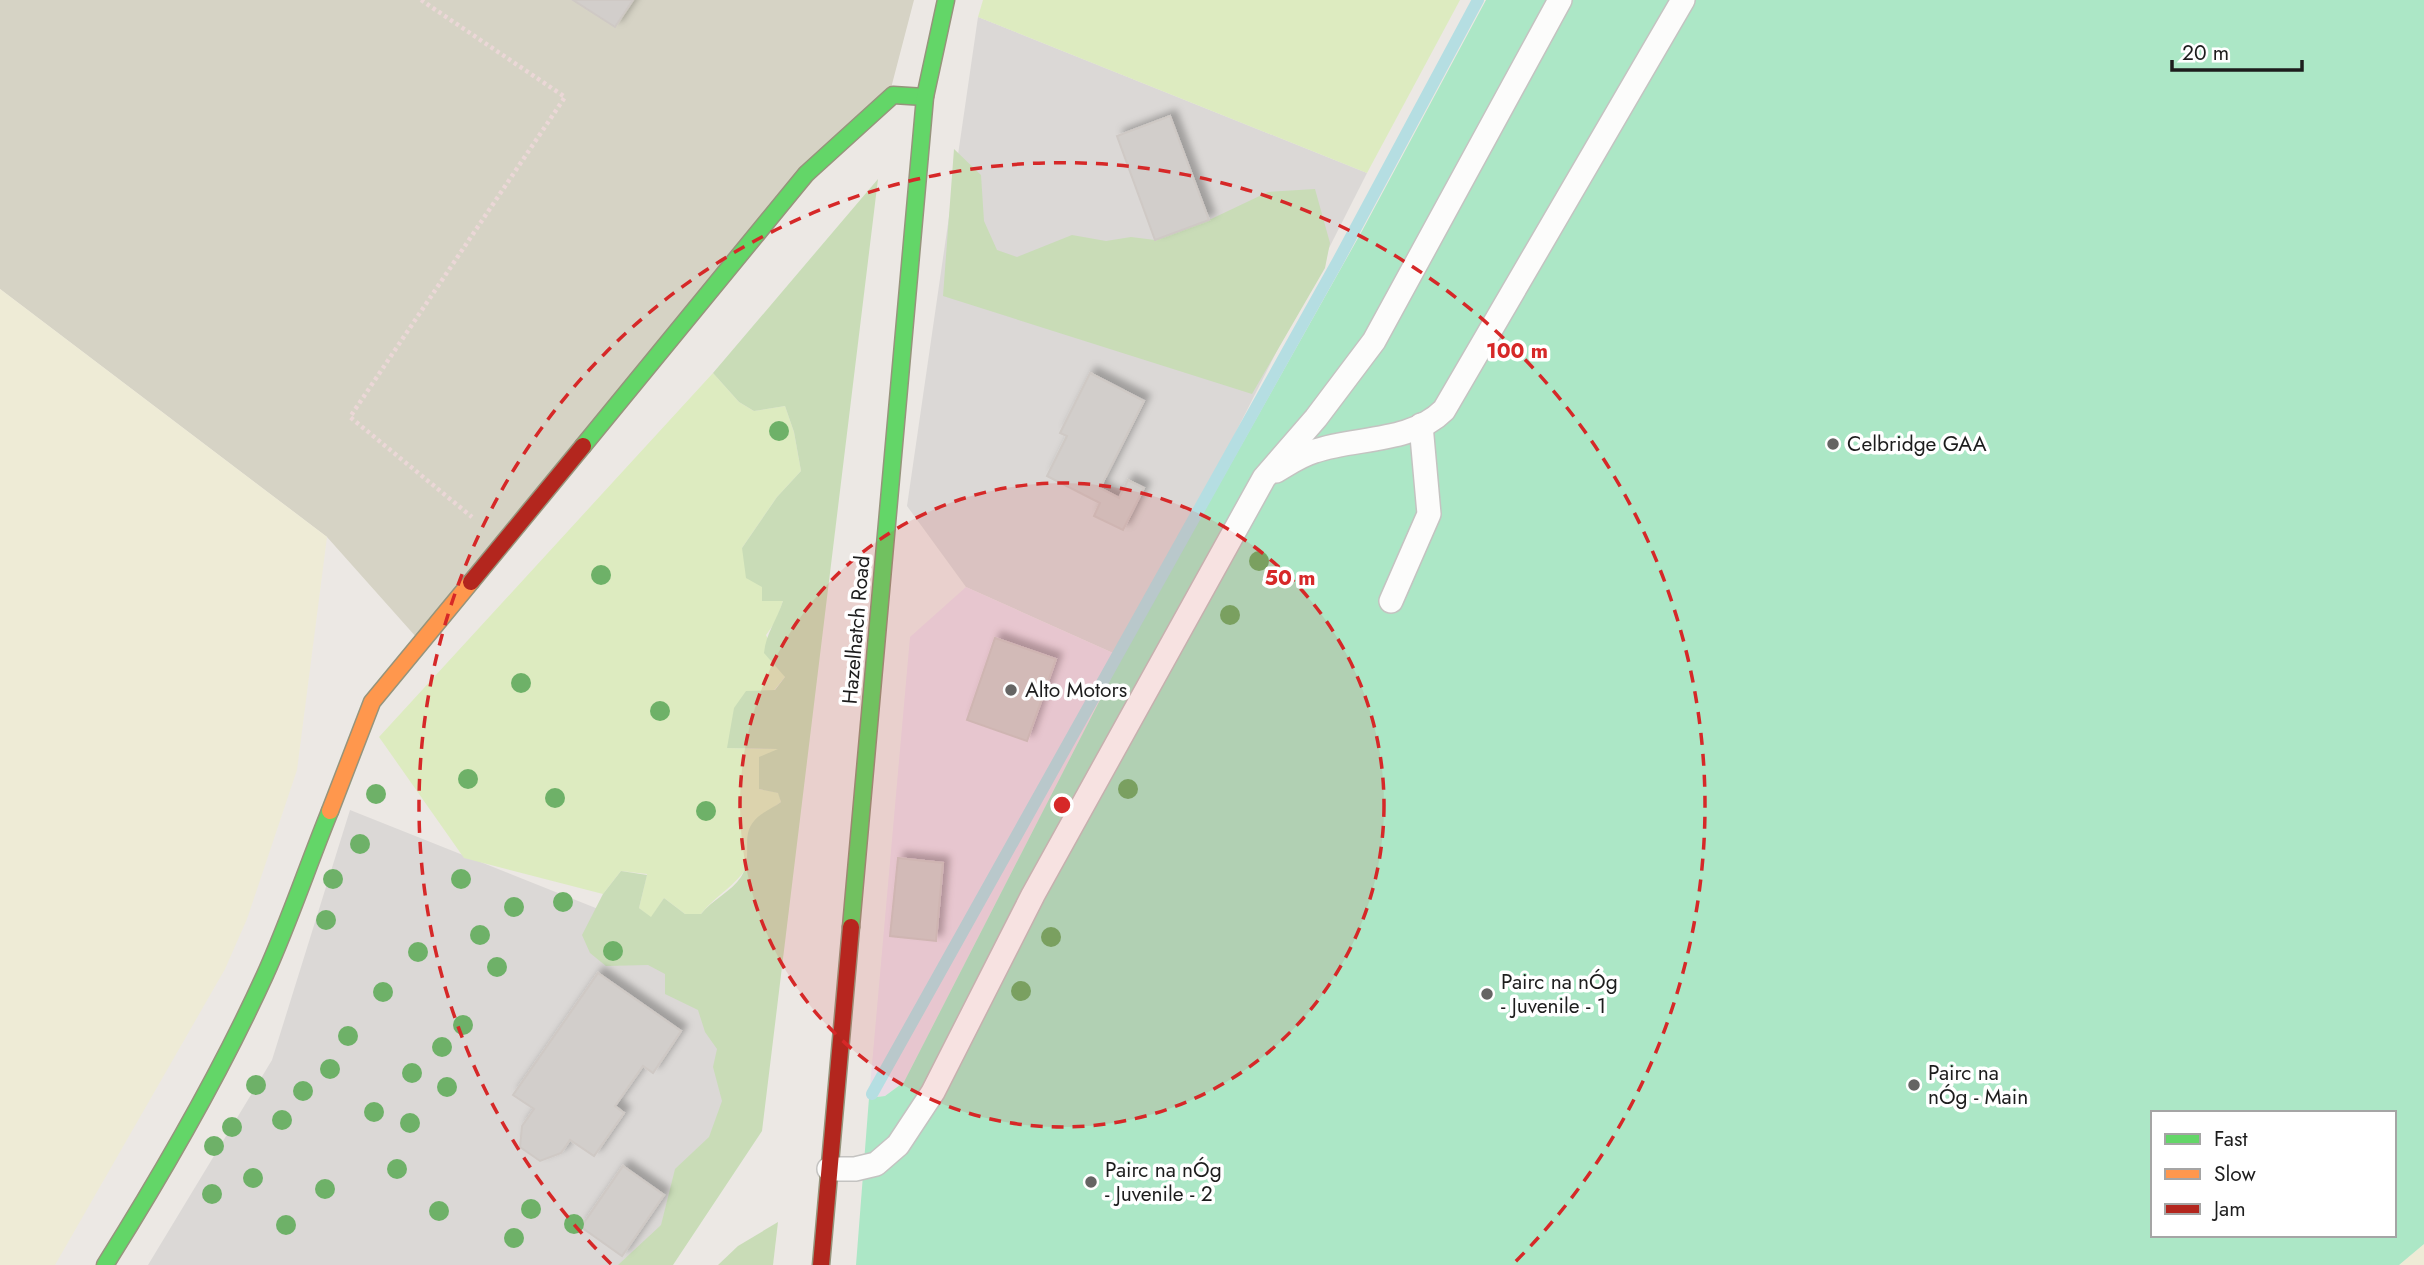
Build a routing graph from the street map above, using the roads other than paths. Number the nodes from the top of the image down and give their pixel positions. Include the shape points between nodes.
1 (946, 0) edge
2 (1560, 0) edge
3 (1684, 0) edge
4 (925, 97) junction
5 (1421, 425) junction
6 (1264, 478) junction
7 (1391, 601) dead end
8 (829, 1169) junction
9 (105, 1265) edge
10 (821, 1265) edge

1 - 4 street, Hazelhatch Road
2 - 6 lane via 1374,341
3 - 5 lane via 1444,410
4 - 8 street, Hazelhatch Road
4 - 9 street via 893,95 806,174 372,702 266,974 150,1194
5 - 6 lane via 1315,451
5 - 7 lane via 1429,514
6 - 8 lane via 1033,895 933,1092 898,1145 876,1164
8 - 10 street, Hazelhatch Road

